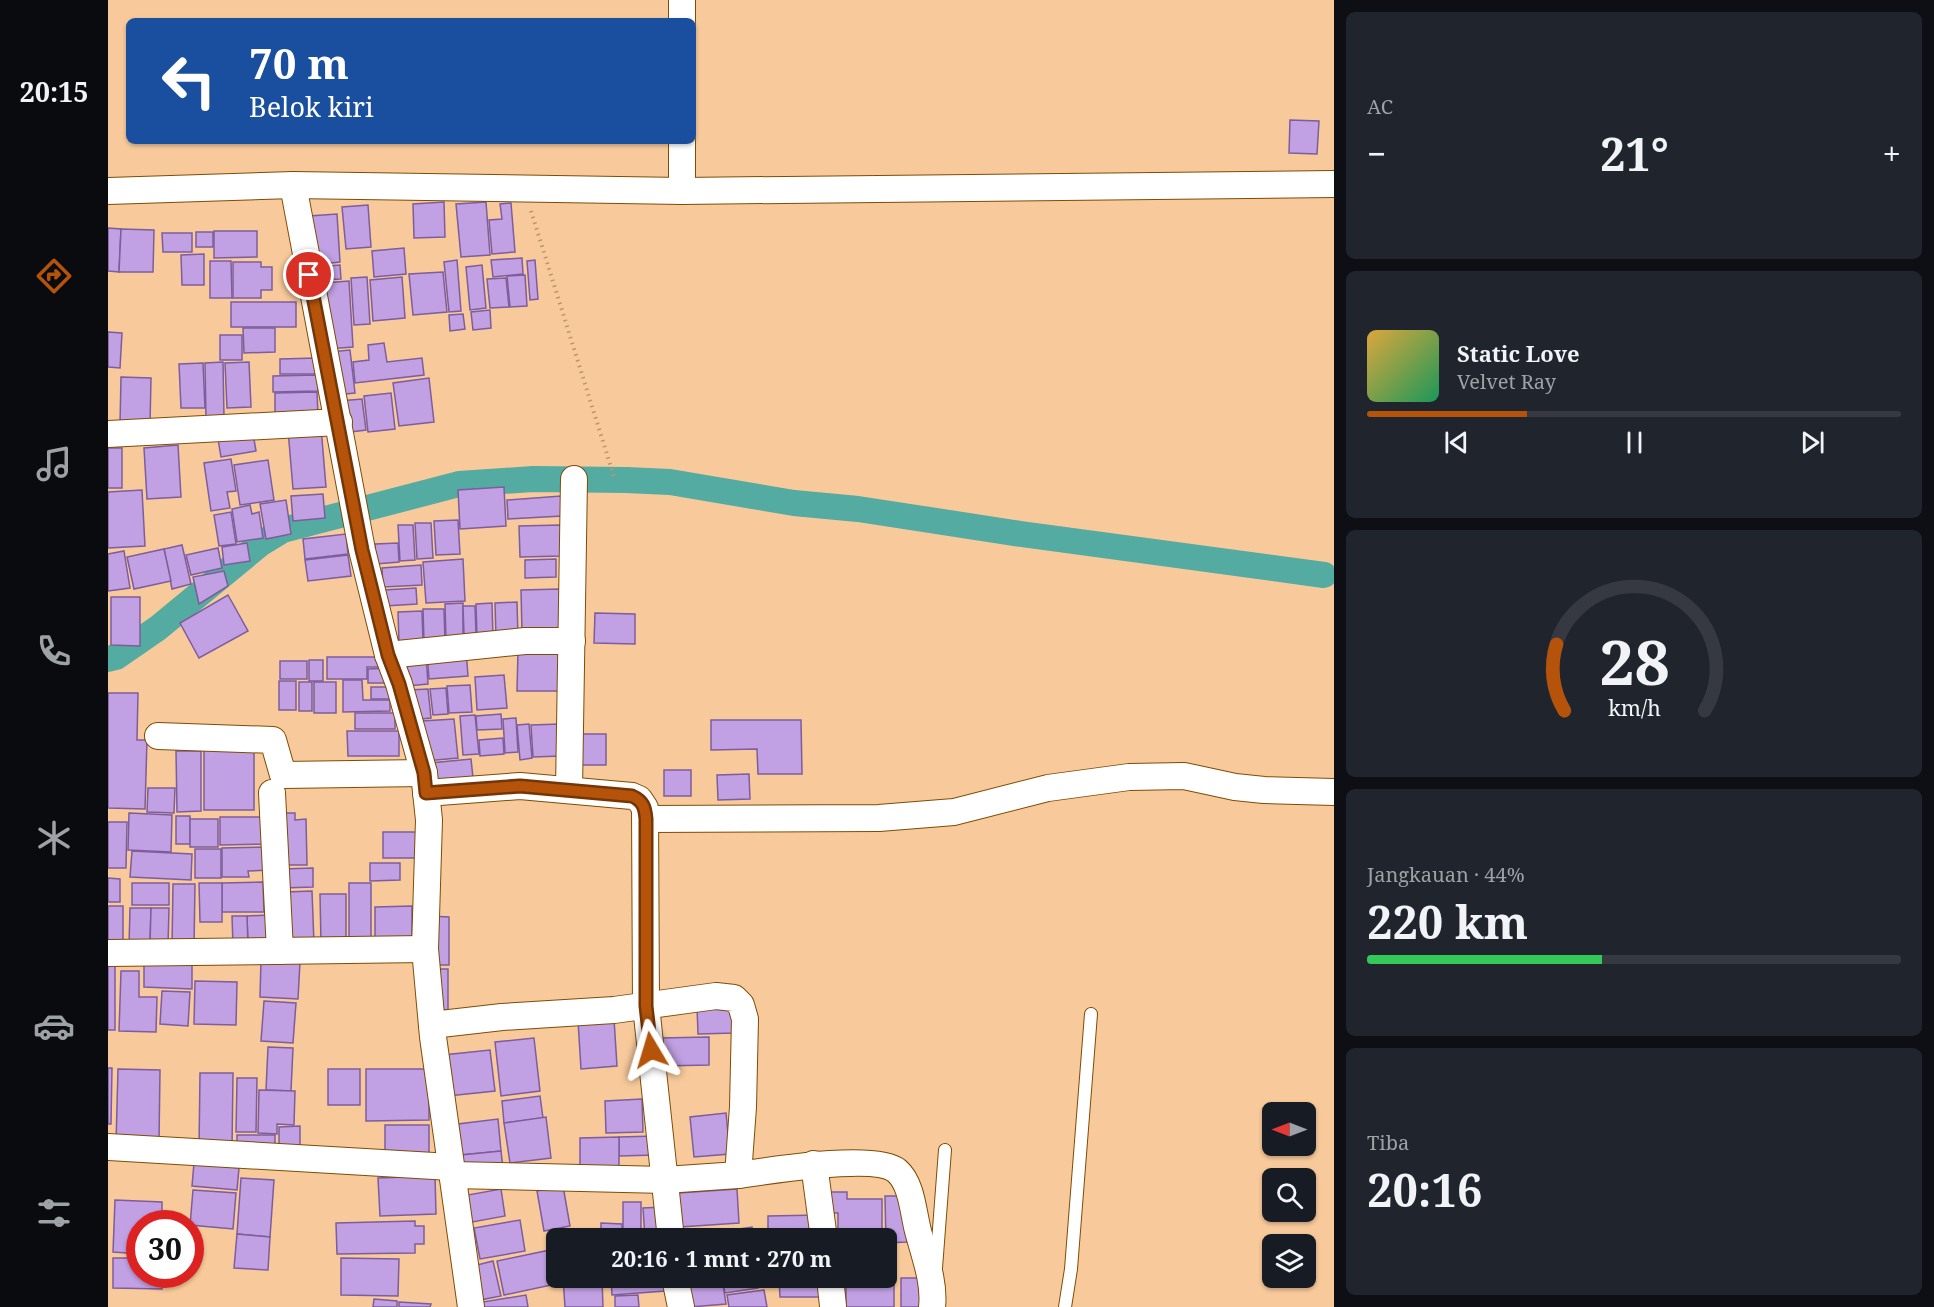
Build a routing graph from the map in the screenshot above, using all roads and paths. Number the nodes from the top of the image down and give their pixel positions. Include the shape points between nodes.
1 (682, 0) edge
2 (682, 18) edge
3 (682, 144) edge
4 (1334, 183) edge
5 (293, 185) junction
6 (524, 189) junction
7 (108, 191) edge
8 (682, 191) junction
9 (339, 422) junction
10 (108, 434) edge
11 (574, 479) dead end
12 (615, 480) dead end
13 (572, 641) junction
14 (388, 655) junction
15 (158, 736) dead end
16 (425, 783) junction
17 (568, 790) junction
18 (1334, 792) edge
19 (272, 793) dead end
20 (646, 819) junction
21 (425, 949) junction
22 (280, 951) junction
23 (108, 953) edge
24 (646, 1006) junction
25 (1091, 1014) dead end
26 (432, 1025) junction
27 (108, 1147) edge
28 (945, 1150) dead end
29 (814, 1164) junction
30 (452, 1171) junction
31 (738, 1175) junction
32 (665, 1179) junction
33 (670, 1228) edge
34 (823, 1228) edge
35 (677, 1288) edge
36 (831, 1288) edge
37 (932, 1304) edge
38 (833, 1306) edge
39 (471, 1307) edge
40 (681, 1307) edge
41 (1065, 1307) edge

1 - 2 street
3 - 8 street
4 - 8 street
5 - 6 street
5 - 7 street
5 - 9 street
6 - 8 street
6 - 12 path
9 - 10 street
9 - 14 street via 362,550
11 - 13 street
13 - 14 street via 525,641
13 - 17 street
14 - 16 street
15 - 16 street via 273,740 283,775 371,772
16 - 17 street
16 - 21 street via 429,820
17 - 20 street via 632,796 645,808
18 - 20 street via 1234,787 1184,776 1129,777 1048,788 954,812 911,816
19 - 22 street
20 - 24 street
21 - 22 street
21 - 26 street
22 - 23 street
24 - 26 street
24 - 31 street via 716,996 734,999 741,1005 745,1019
24 - 32 street
25 - 41 lane
26 - 30 street
27 - 30 street
28 - 37 lane
29 - 31 street
29 - 34 street
29 - 37 street via 872,1164 895,1170 906,1183 929,1272
30 - 32 street
30 - 39 street
31 - 32 street
32 - 33 street
35 - 40 street
36 - 38 street

